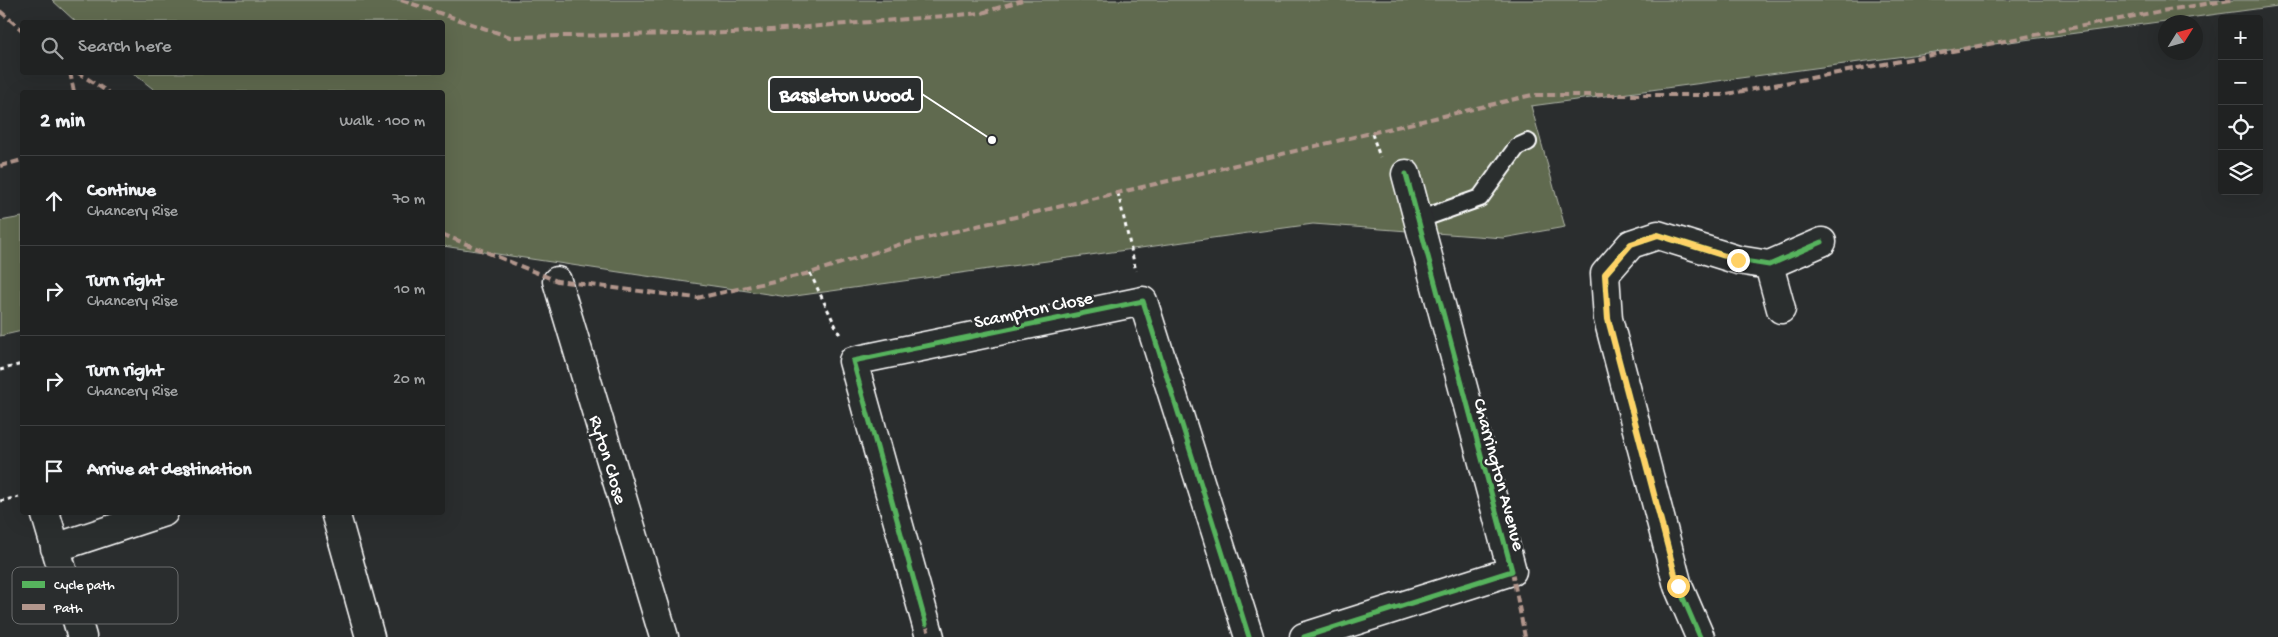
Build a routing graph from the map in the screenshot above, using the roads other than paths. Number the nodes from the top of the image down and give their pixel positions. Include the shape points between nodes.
1 (1528, 142) dead end
2 (1406, 174) dead end
3 (1418, 220) junction
4 (1822, 242) dead end
5 (1769, 265) junction
6 (557, 281) dead end
7 (1781, 309) dead end
8 (45, 515) edge
9 (155, 515) edge
10 (336, 515) edge
11 (55, 548) junction
12 (61, 567) edge
13 (78, 624) edge
14 (928, 631) edge
15 (82, 637) edge
16 (370, 637) edge
17 (664, 637) edge
18 (1249, 637) edge
19 (1304, 637) edge
20 (1700, 637) edge

1 - 3 lane via 1517,147 1480,198
2 - 3 street, Charrington Avenue
3 - 19 street, Charrington Avenue via 1512,571
4 - 5 street
5 - 7 street
5 - 20 street via 1738,260 1658,235 1631,244 1605,274 1608,319 1678,586
6 - 17 street, Ryton Close
8 - 11 street
9 - 11 street
10 - 16 street
11 - 12 street
13 - 15 street
14 - 18 street, Scampton Close via 853,361 1143,301

